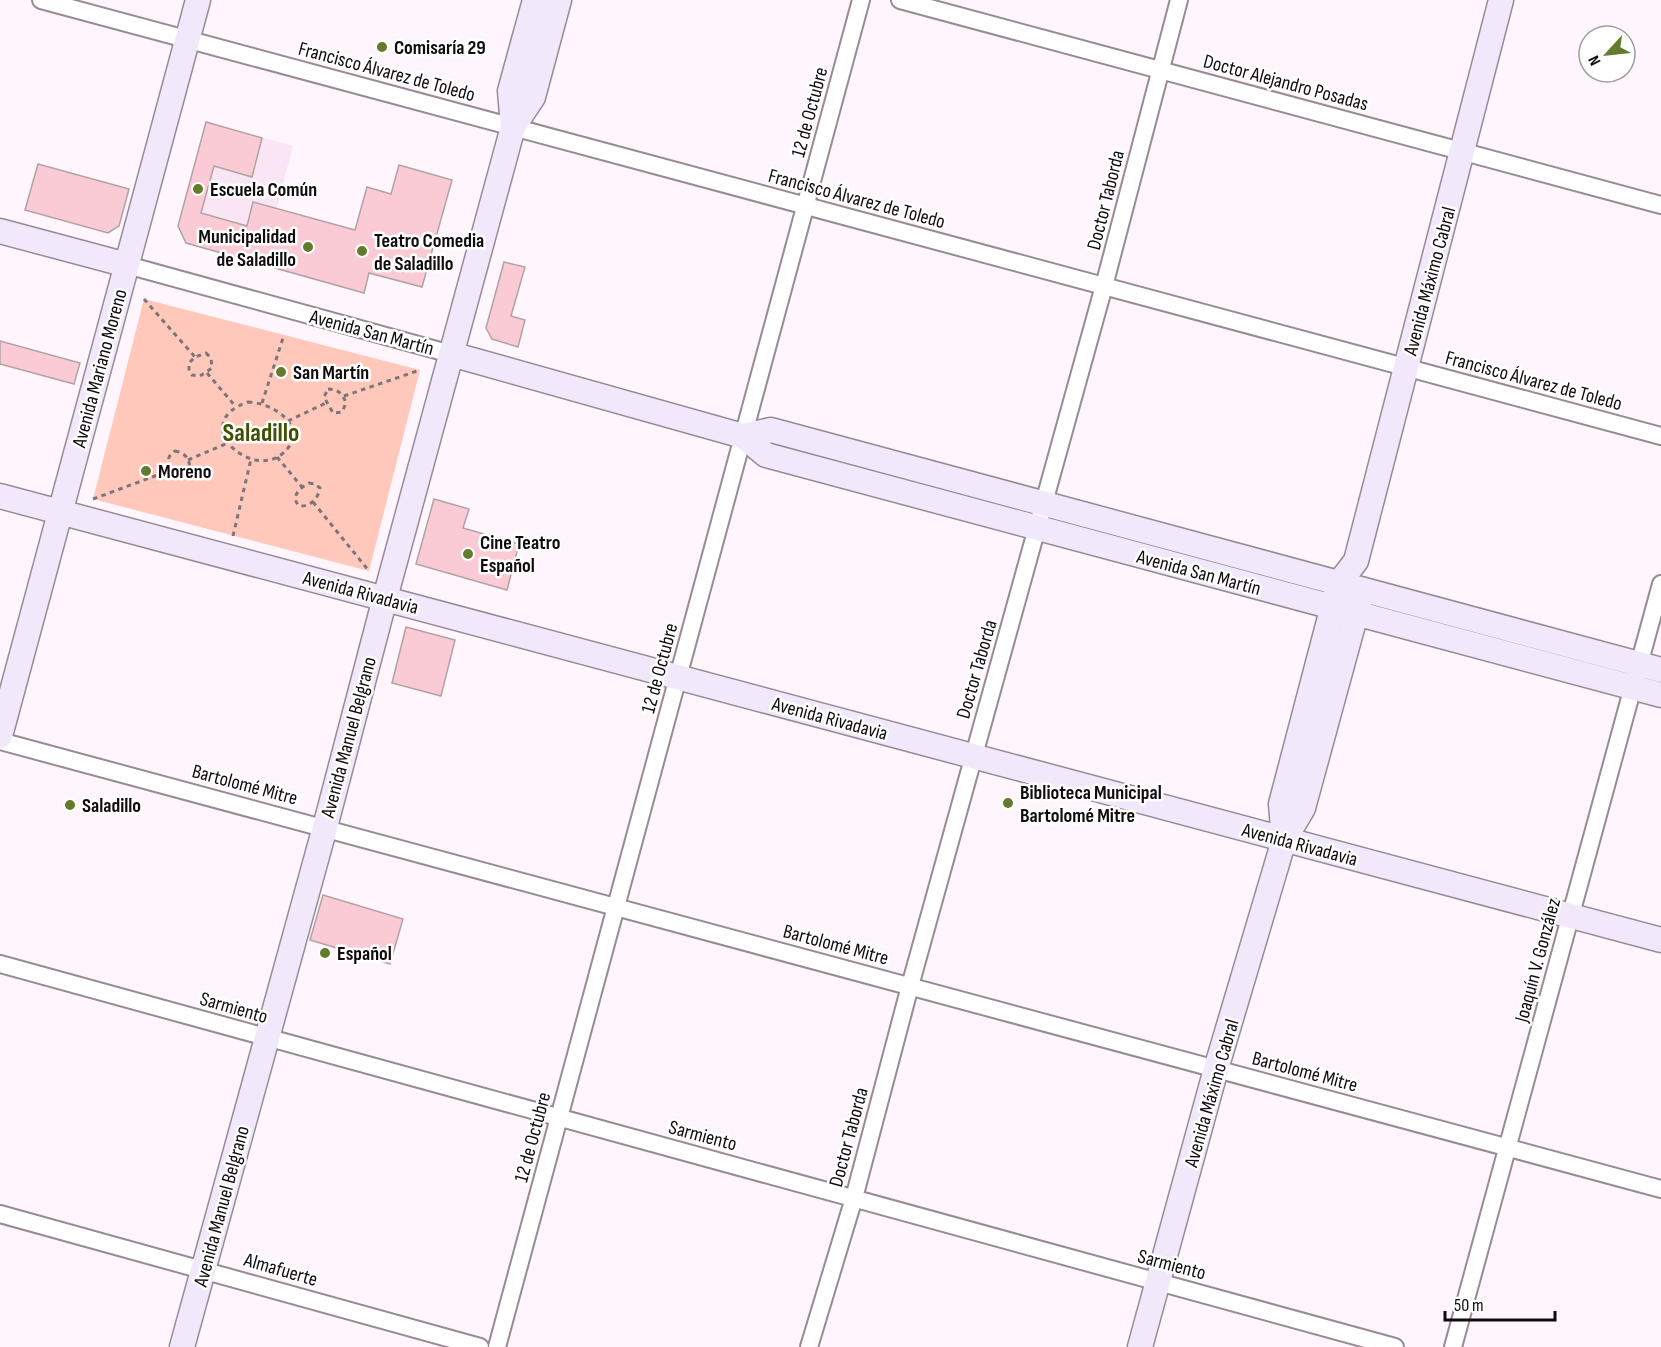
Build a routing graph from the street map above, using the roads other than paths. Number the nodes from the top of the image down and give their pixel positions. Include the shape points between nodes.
1 (41, 0) edge
2 (198, 0) edge
3 (535, 0) edge
4 (559, 0) edge
5 (861, 0) edge
6 (900, 0) edge
7 (1179, 0) edge
8 (1501, 0) edge
9 (187, 39) junction
10 (1160, 70) junction
11 (513, 127) junction
12 (1462, 151) junction
13 (1661, 205) edge
14 (805, 206) junction
15 (0, 231) edge
16 (127, 265) junction
17 (1104, 286) junction
18 (451, 354) junction
19 (1406, 367) junction
20 (743, 436) junction
21 (1661, 436) edge
22 (0, 496) edge
23 (1044, 504) junction
24 (60, 512) junction
25 (1037, 528) junction
26 (1661, 584) edge
27 (1350, 586) junction
28 (385, 598) junction
29 (1334, 609) junction
30 (1357, 615) junction
31 (1650, 667) edge
32 (678, 677) junction
33 (1633, 688) junction
34 (1661, 695) edge
35 (0, 738) edge
36 (974, 756) junction
37 (325, 827) junction
38 (1284, 840) junction
39 (616, 907) junction
40 (1570, 916) junction
41 (1661, 940) edge
42 (0, 964) edge
43 (910, 986) junction
44 (266, 1038) junction
45 (1216, 1069) junction
46 (559, 1117) junction
47 (1508, 1147) junction
48 (1661, 1189) edge
49 (854, 1198) junction
50 (0, 1214) edge
51 (204, 1270) junction
52 (1159, 1282) junction
53 (182, 1347) edge
54 (480, 1347) edge
55 (497, 1347) edge
56 (809, 1347) edge
57 (1140, 1347) edge
58 (1395, 1347) edge
59 (1453, 1347) edge

1 - 9 street, Francisco Álvarez de Toledo
2 - 9 main road, Avenida Mariano Moreno
3 - 11 main road, Avenida Manuel Belgrano via 510,91
4 - 11 main road, Avenida Manuel Belgrano via 533,97
5 - 14 street, 12 de Octubre
6 - 10 street, Doctor Alejandro Posadas
7 - 10 street, Doctor Taborda
8 - 12 main road, Avenida Máximo Cabral
9 - 11 street, Francisco Álvarez de Toledo
9 - 16 main road, Avenida Mariano Moreno
10 - 12 street, Doctor Alejandro Posadas
10 - 17 street, Doctor Taborda
11 - 14 street, Francisco Álvarez de Toledo
11 - 18 main road, Avenida Manuel Belgrano
12 - 13 street, Doctor Alejandro Posadas
12 - 19 main road, Avenida Máximo Cabral
14 - 17 street, Francisco Álvarez de Toledo
14 - 20 street, 12 de Octubre
15 - 16 main road, Avenida San Martín
16 - 18 street, Avenida San Martín
16 - 24 main road, Avenida Mariano Moreno
17 - 19 street, Francisco Álvarez de Toledo
17 - 23 street, Doctor Taborda
18 - 20 main road, Avenida San Martín
18 - 28 main road, Avenida Manuel Belgrano
19 - 21 street, Francisco Álvarez de Toledo
19 - 27 main road, Avenida Máximo Cabral
20 - 23 main road, Avenida San Martín via 771,430
20 - 25 main road, Avenida San Martín via 766,454
20 - 32 street, 12 de Octubre
22 - 24 main road, Avenida Rivadavia
23 - 25 street, Doctor Taborda
23 - 27 main road, Avenida San Martín
24 - 28 main road, Avenida Rivadavia
24 - 35 main road, Avenida Mariano Moreno
25 - 29 main road, Avenida San Martín
25 - 36 street, Doctor Taborda
26 - 31 street, Joaquín V. González
27 - 29 main road, Avenida Máximo Cabral
27 - 30 main road, Avenida Máximo Cabral
27 - 31 main road, Avenida San Martín
28 - 32 main road, Avenida Rivadavia
28 - 37 main road, Avenida Manuel Belgrano
29 - 30 main road, Avenida San Martín
29 - 38 main road, Avenida Máximo Cabral via 1281,804
30 - 33 main road, Avenida San Martín
30 - 38 main road, Avenida Máximo Cabral via 1303,808
31 - 33 street, Joaquín V. González
32 - 36 main road, Avenida Rivadavia
32 - 39 street, 12 de Octubre
33 - 34 main road, Avenida San Martín
33 - 40 street, Joaquín V. González
35 - 37 street, Bartolomé Mitre
36 - 38 main road, Avenida Rivadavia
36 - 43 street, Doctor Taborda
37 - 39 street, Bartolomé Mitre
37 - 44 main road, Avenida Manuel Belgrano
38 - 40 main road, Avenida Rivadavia
38 - 45 main road, Avenida Máximo Cabral
39 - 43 street, Bartolomé Mitre
39 - 46 street, 12 de Octubre
40 - 41 main road, Avenida Rivadavia
40 - 47 street, Joaquín V. González
42 - 44 street, Sarmiento
43 - 45 street, Bartolomé Mitre
43 - 49 street, Doctor Taborda
44 - 46 street, Sarmiento
44 - 51 main road, Avenida Manuel Belgrano
45 - 47 street, Bartolomé Mitre
45 - 52 main road, Avenida Máximo Cabral
46 - 49 street, Sarmiento
46 - 55 street, 12 de Octubre
47 - 48 street, Bartolomé Mitre
47 - 59 street, Joaquín V. González
49 - 52 street, Sarmiento
49 - 56 street, Doctor Taborda
50 - 51 street, Almafuerte
51 - 53 main road, Avenida Manuel Belgrano
51 - 54 street, Almafuerte
52 - 57 main road, Avenida Máximo Cabral
52 - 58 street, Sarmiento

